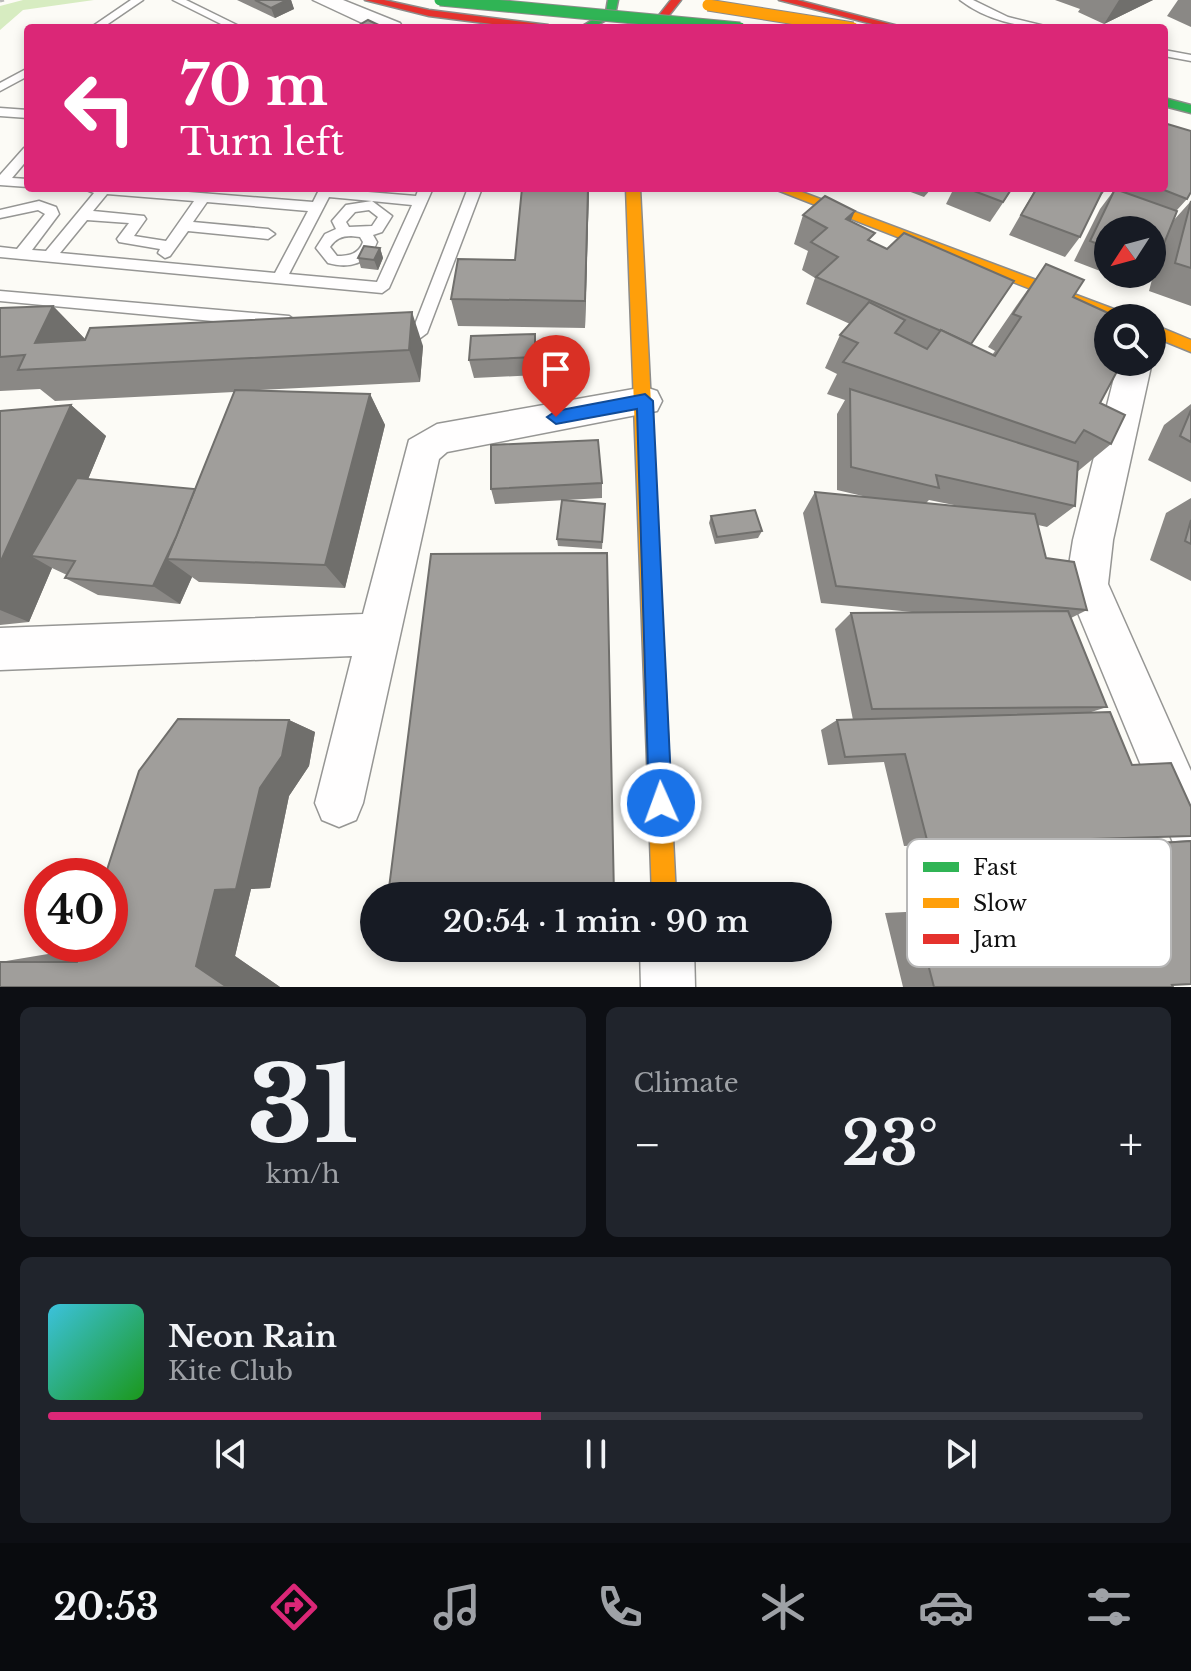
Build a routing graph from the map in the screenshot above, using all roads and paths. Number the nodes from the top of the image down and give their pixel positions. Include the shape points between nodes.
1 (138, 0) edge
2 (178, 0) edge
3 (324, 0) edge
4 (370, 0) edge
5 (440, 0) edge
6 (613, 0) edge
7 (634, 0) edge
8 (676, 0) edge
9 (744, 0) edge
10 (784, 0) edge
11 (965, 0) edge
12 (829, 12) junction
13 (855, 23) edge
14 (101, 24) edge
15 (229, 24) edge
16 (382, 24) edge
17 (516, 24) edge
18 (591, 24) edge
19 (614, 24) edge
20 (657, 24) edge
21 (697, 24) edge
22 (796, 24) edge
23 (1029, 24) edge
24 (1168, 54) edge
25 (1191, 58) edge
26 (24, 73) edge
27 (2, 87) edge
28 (24, 88) edge
29 (1168, 93) edge
30 (1191, 99) edge
31 (1168, 103) edge
32 (1191, 109) edge
33 (0, 112) edge
34 (24, 114) edge
35 (24, 155) edge
36 (1, 181) edge
37 (24, 183) edge
38 (102, 192) edge
39 (166, 192) edge
40 (265, 192) edge
41 (325, 192) edge
42 (378, 192) edge
43 (473, 192) edge
44 (633, 192) edge
45 (790, 192) edge
46 (423, 194) edge
47 (204, 197) junction
48 (259, 202) junction
49 (314, 211) junction
50 (0, 214) edge
51 (83, 215) junction
52 (384, 220) junction
53 (411, 222) junction
54 (342, 224) junction
55 (186, 226) junction
56 (364, 233) junction
57 (268, 234) dead end
58 (299, 241) junction
59 (325, 242) junction
60 (170, 246) junction
61 (368, 249) junction
62 (0, 252) edge
63 (398, 252) junction
64 (21, 254) junction
65 (49, 257) junction
66 (153, 267) junction
67 (279, 279) junction
68 (0, 296) edge
69 (1094, 307) edge
70 (311, 324) edge
71 (373, 329) edge
72 (1166, 336) edge
73 (1191, 346) edge
74 (1132, 376) edge
75 (645, 401) junction
76 (376, 634) junction
77 (0, 649) edge
78 (339, 803) dead end
79 (1191, 828) edge
80 (663, 882) edge
81 (667, 962) edge
82 (668, 987) edge

1 - 14 lane
2 - 15 lane
3 - 16 street
4 - 17 main road
5 - 21 main road, bridge
6 - 18 main road via 611,13
7 - 13 main road, bridge
7 - 19 main road
8 - 20 main road
9 - 12 main road
10 - 12 main road
11 - 23 lane
12 - 13 main road
13 - 22 main road via 816,15
24 - 25 lane
26 - 27 lane
27 - 28 lane
29 - 30 main road
31 - 32 main road
33 - 34 lane
35 - 36 lane
36 - 37 lane
38 - 51 lane
39 - 47 lane
40 - 48 lane
41 - 49 lane
42 - 46 lane
43 - 71 lane via 419,333
44 - 75 main road
45 - 69 main road
46 - 53 lane
47 - 48 lane
47 - 55 lane
48 - 49 lane
49 - 54 lane
49 - 58 lane
50 - 64 lane via 39,205 51,210
51 - 60 lane via 139,219 124,239
51 - 65 lane
52 - 53 lane
52 - 54 lane via 382,211 365,205 351,208
52 - 56 lane
53 - 63 lane
54 - 56 lane
54 - 59 lane
55 - 57 lane
55 - 60 lane
56 - 61 lane
58 - 59 lane
58 - 67 lane
59 - 61 lane via 327,257 340,261 355,259
60 - 66 lane
61 - 63 lane
62 - 64 lane
63 - 67 lane via 382,288
64 - 65 lane
65 - 66 lane
66 - 67 lane
68 - 70 lane
72 - 73 main road
74 - 79 street via 1087,584
75 - 76 street via 427,444
75 - 80 main road
76 - 77 street
76 - 78 street
81 - 82 street

